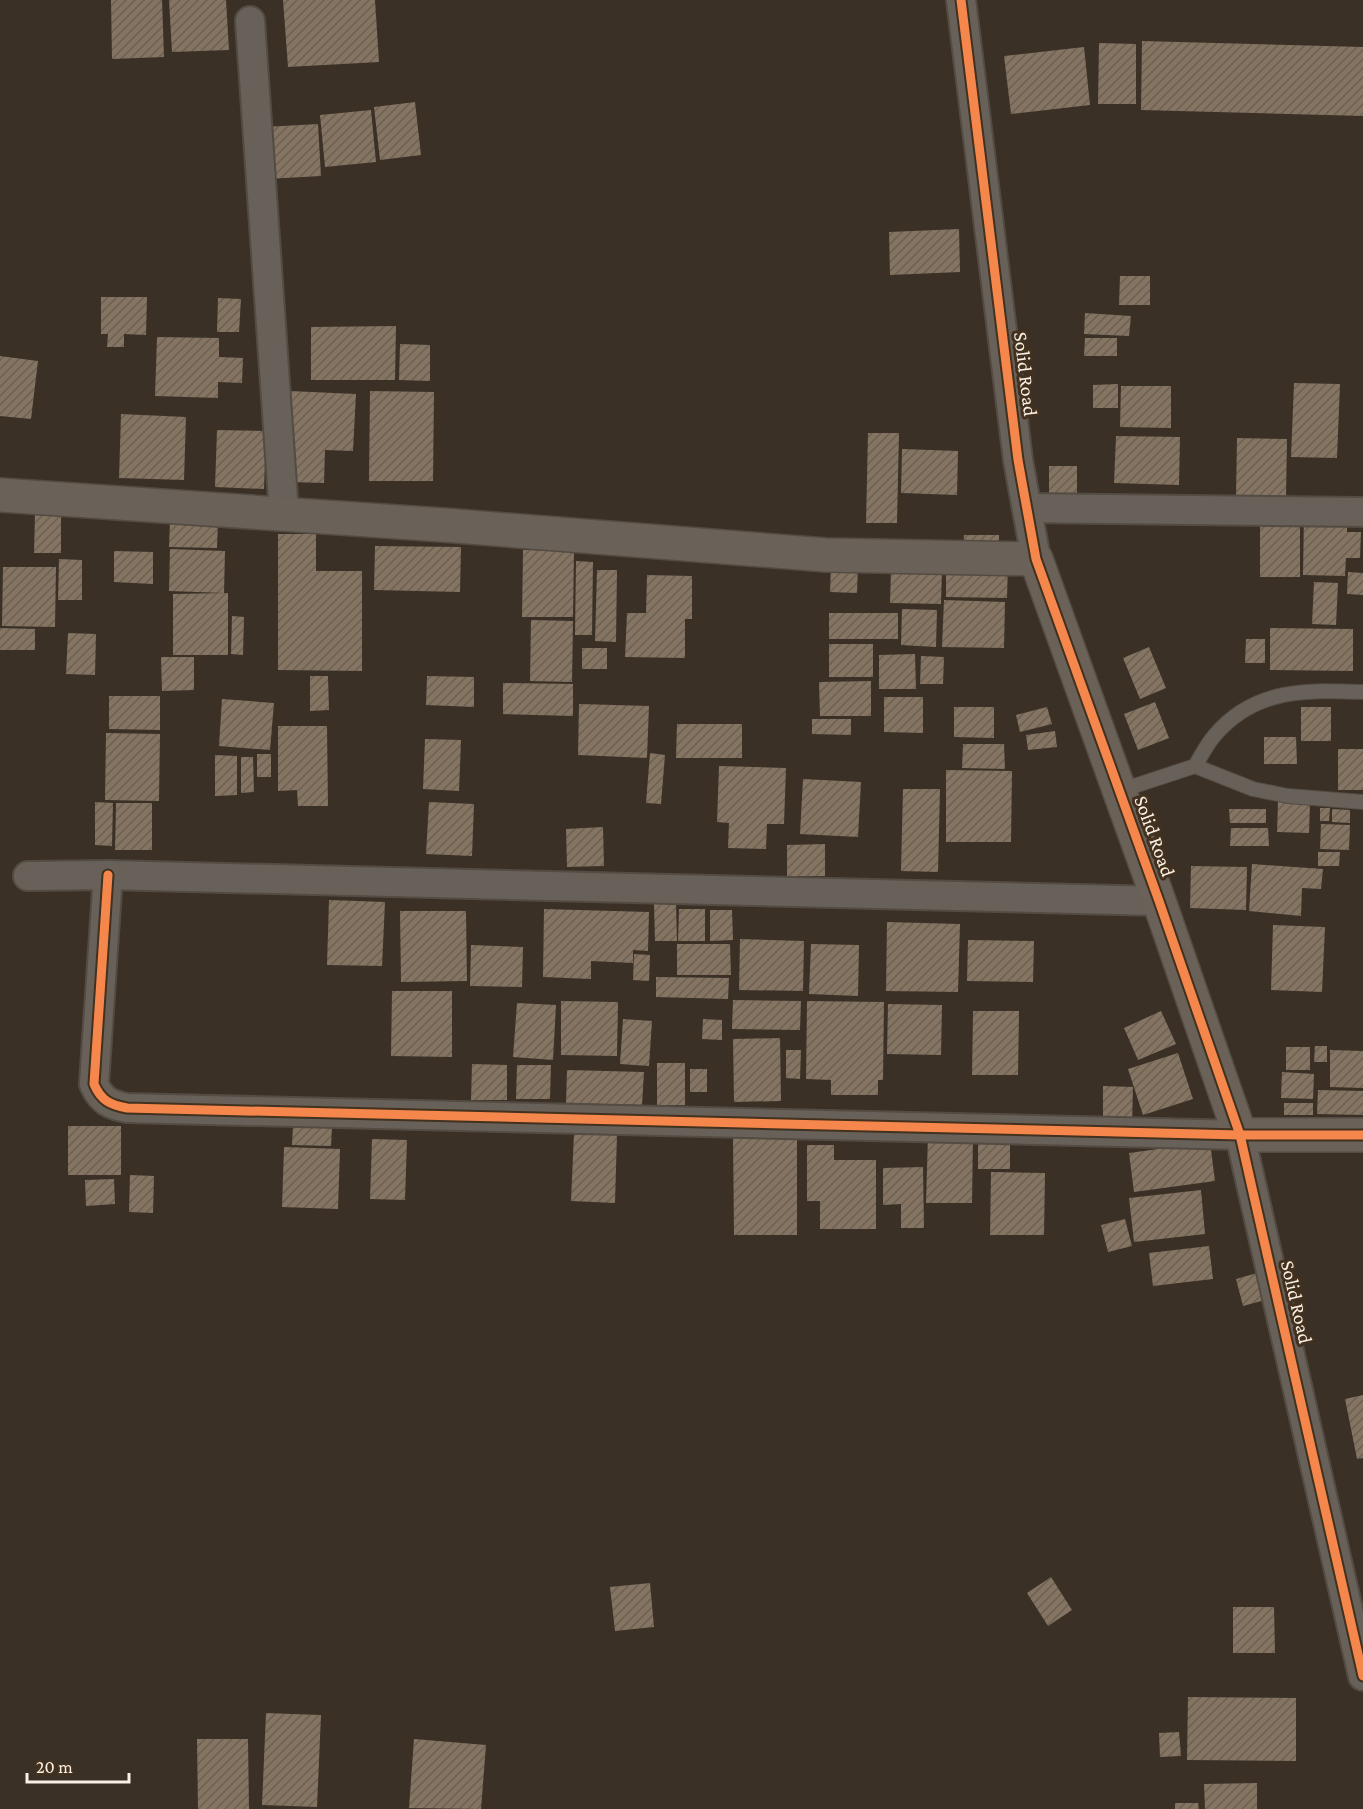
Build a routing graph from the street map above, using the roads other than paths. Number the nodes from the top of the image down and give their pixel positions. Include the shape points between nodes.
1 (961, 0) edge
2 (250, 21) dead end
3 (0, 495) edge
4 (1027, 508) junction
5 (1363, 512) edge
6 (284, 514) junction
7 (1036, 559) junction
8 (1363, 692) edge
9 (1195, 766) junction
10 (1119, 791) junction
11 (1363, 802) edge
12 (108, 875) junction
13 (28, 876) dead end
14 (1159, 902) junction
15 (1240, 1135) junction
16 (1363, 1135) edge
17 (1363, 1676) edge

1 - 4 street, Solid Road
2 - 6 street
3 - 6 street
4 - 5 street
4 - 7 street, Solid Road
6 - 7 street via 826,555
7 - 10 street, Solid Road
8 - 9 lane via 1279,695 1245,708 1214,735
9 - 10 lane
9 - 11 lane via 1253,789
10 - 14 street, Solid Road
12 - 13 street
12 - 14 street
12 - 15 street via 94,1084 104,1101 114,1106
14 - 15 street, Solid Road
15 - 16 street
15 - 17 street, Solid Road

